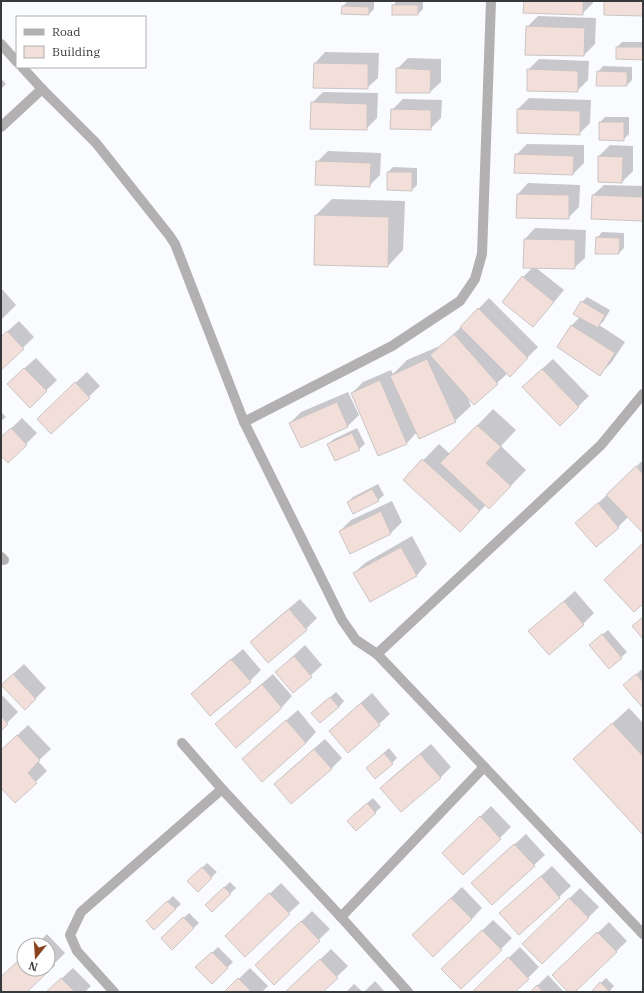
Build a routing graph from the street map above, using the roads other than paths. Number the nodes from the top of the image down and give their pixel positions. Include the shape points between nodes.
1 (491, 1) edge
2 (1, 44) edge
3 (16, 61) edge
4 (23, 68) edge
5 (42, 89) junction
6 (1, 127) edge
7 (643, 394) edge
8 (244, 422) junction
9 (377, 654) junction
10 (182, 743) dead end
11 (484, 767) junction
12 (222, 789) junction
13 (341, 917) junction
14 (643, 934) edge
15 (114, 992) edge
16 (408, 992) edge

1 - 8 street via 482,254 475,279 460,301 392,346
2 - 3 street
4 - 5 street
5 - 6 street
5 - 8 street via 96,143 175,244
7 - 9 street via 601,445
8 - 9 street via 342,620 356,640
9 - 11 street
10 - 12 street
11 - 13 street
11 - 14 street
12 - 13 street
12 - 15 street via 81,912 70,935 77,951
13 - 16 street

